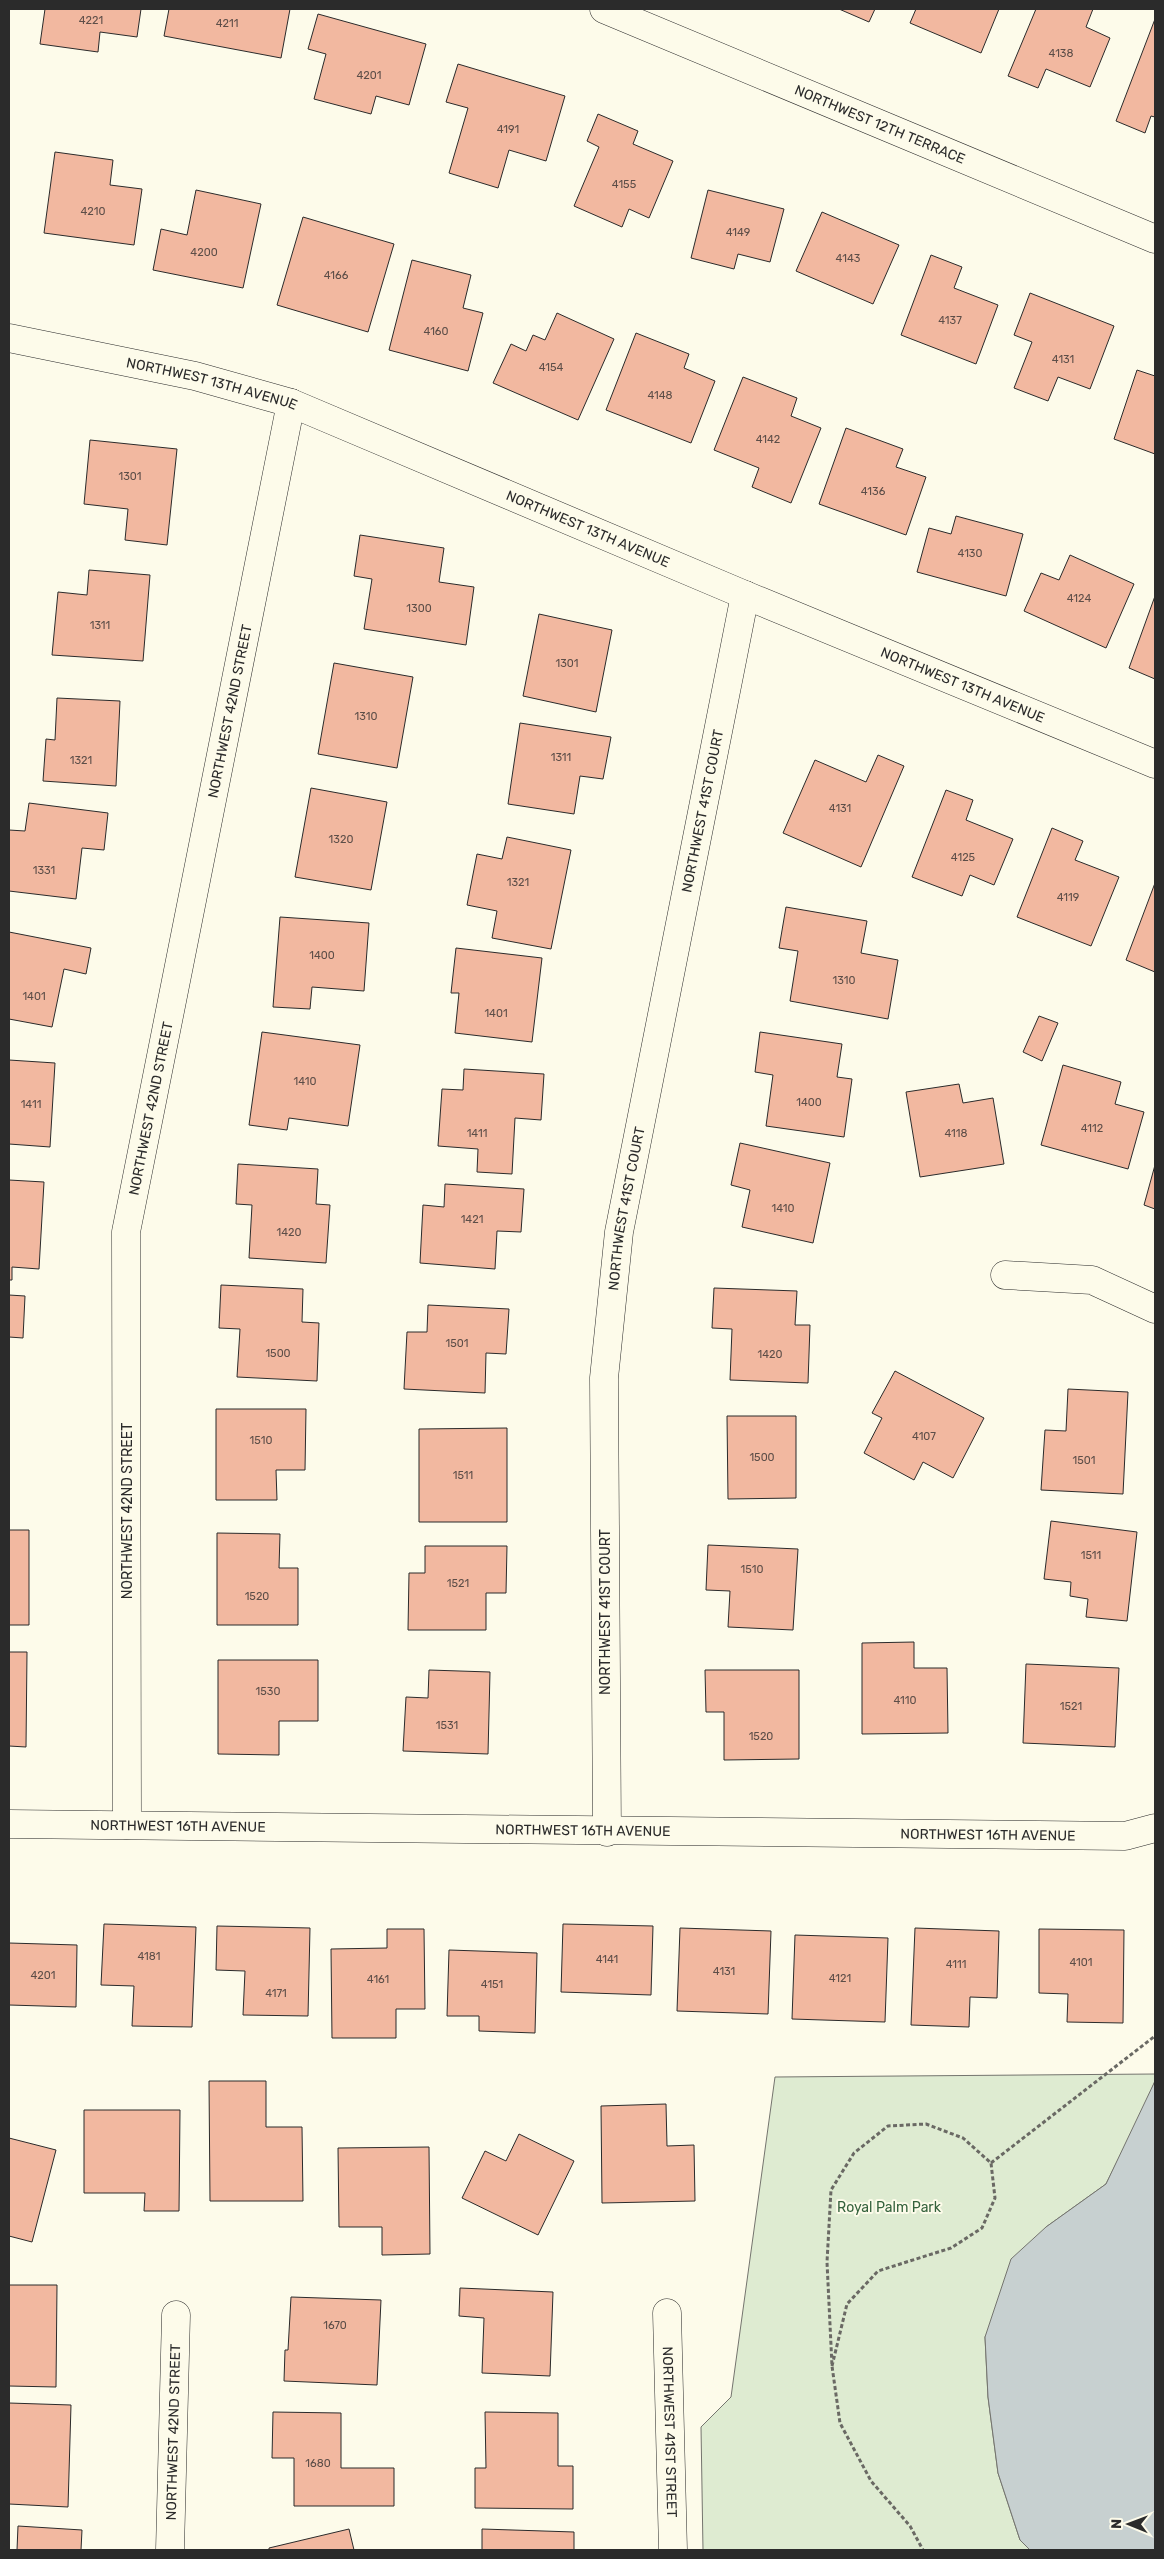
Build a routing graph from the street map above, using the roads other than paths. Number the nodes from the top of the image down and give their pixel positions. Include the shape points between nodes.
1 (604, 9) edge
2 (1155, 239) edge
3 (9, 338) edge
4 (291, 403) junction
5 (745, 595) junction
6 (1155, 764) edge
7 (1005, 1275) dead end
8 (1155, 1309) edge
9 (9, 1824) edge
10 (127, 1825) junction
11 (1155, 1828) edge
12 (607, 1832) junction
13 (667, 2313) dead end
14 (176, 2315) dead end
15 (170, 2550) edge
16 (673, 2550) edge

1 - 2 street, NORTHWEST 12TH TERRACE
3 - 4 street, NORTHWEST 13TH AVENUE via 195,376
4 - 5 street, NORTHWEST 13TH AVENUE
4 - 10 street, NORTHWEST 42ND STREET via 126,1232
5 - 6 street, NORTHWEST 13TH AVENUE
5 - 12 street, NORTHWEST 41ST COURT via 619,1232 604,1378
7 - 8 street via 1092,1280
9 - 10 street, NORTHWEST 16TH AVENUE
10 - 12 street, NORTHWEST 16TH AVENUE
11 - 12 street, NORTHWEST 16TH AVENUE via 1125,1836
13 - 16 street, NORTHWEST 41ST STREET
14 - 15 street, NORTHWEST 42ND STREET

